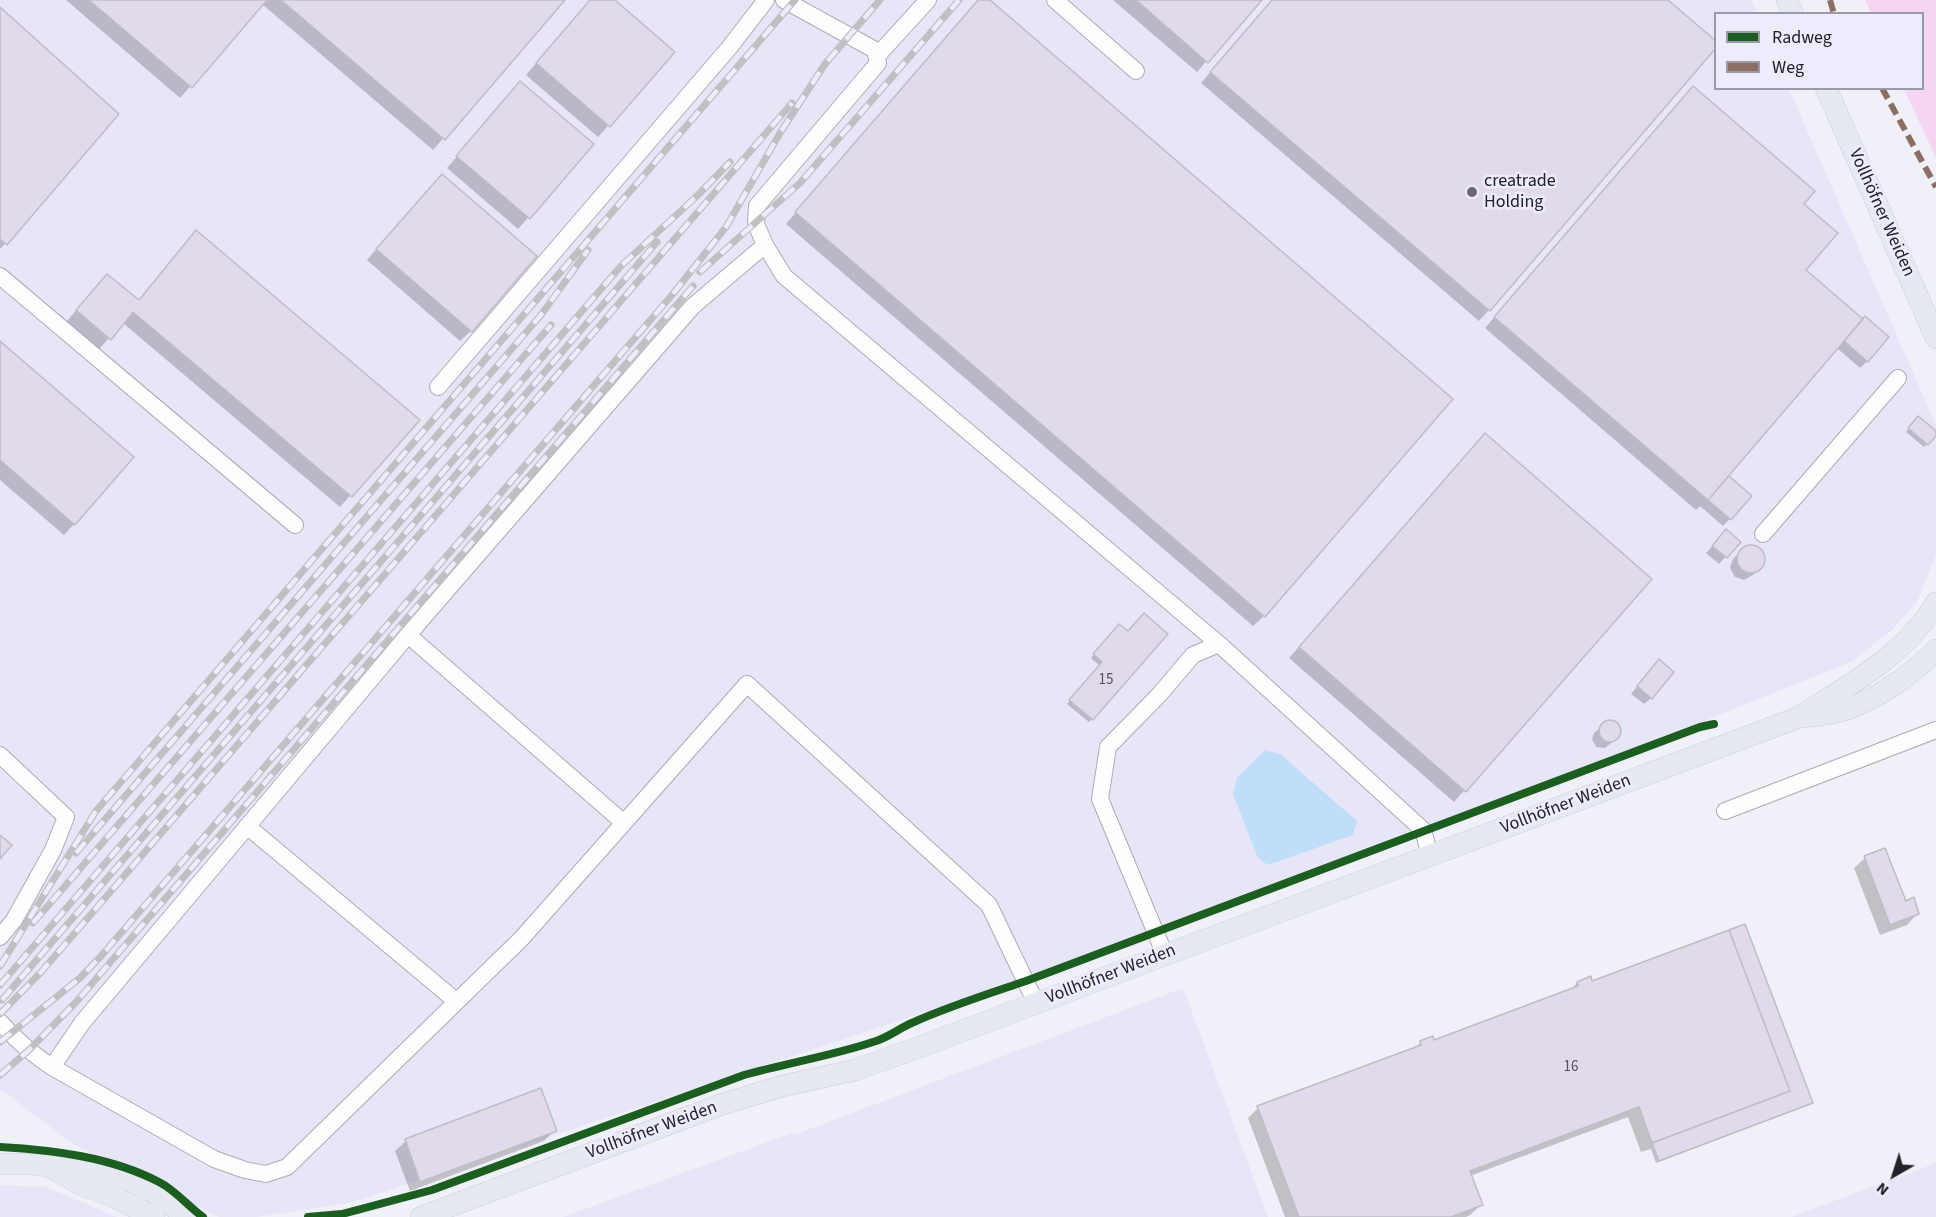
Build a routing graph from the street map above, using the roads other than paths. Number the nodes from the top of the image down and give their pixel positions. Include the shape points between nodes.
1 (766, 0) edge
2 (784, 0) edge
3 (928, 0) edge
4 (1055, 0) edge
5 (877, 56) junction
6 (1136, 70) dead end
7 (1827, 90) edge
8 (765, 245) junction
9 (0, 276) edge
10 (1936, 338) edge
11 (1898, 378) dead end
12 (438, 387) dead end
13 (295, 525) dead end
14 (1763, 534) dead end
15 (1936, 603) edge
16 (408, 634) junction
17 (1219, 644) junction
18 (1936, 650) edge
19 (1797, 718) junction
20 (1936, 730) edge
21 (0, 755) edge
22 (1725, 811) dead end
23 (624, 823) junction
24 (247, 826) junction
25 (1430, 856) junction
26 (0, 937) edge
27 (1165, 955) junction
28 (456, 1001) junction
29 (1036, 1004) junction
30 (0, 1022) edge
31 (52, 1067) junction
32 (0, 1164) edge
33 (50, 1166) junction
34 (154, 1217) edge
35 (187, 1217) edge
36 (422, 1217) edge

1 - 12 lane
2 - 5 lane via 875,50
3 - 5 lane
4 - 6 lane
5 - 8 lane via 878,63 757,206 756,224
7 - 10 main road, Vollhöfner Weiden
8 - 16 lane via 692,307
8 - 17 lane via 784,276
9 - 13 lane
11 - 14 lane
15 - 19 main road, Vollhöfner Weiden via 1916,632 1879,665
16 - 23 lane
16 - 24 lane
17 - 25 lane via 1423,830
17 - 27 lane via 1193,655 1108,747 1100,798
18 - 19 main road, Vollhöfner Weiden via 1911,673 1877,694 1834,713
19 - 25 main road, Vollhöfner Weiden
20 - 22 lane
21 - 26 lane via 66,817 53,850 14,920
23 - 28 lane via 521,939
23 - 29 lane via 747,684 989,904
24 - 28 lane
24 - 31 lane via 82,1023
25 - 27 main road, Vollhöfner Weiden
27 - 29 main road, Vollhöfner Weiden
28 - 31 lane via 287,1167 266,1174 214,1159
29 - 36 main road, Vollhöfner Weiden via 865,1066 720,1105
30 - 31 lane
32 - 33 main road
33 - 34 main road
33 - 35 main road via 70,1165 130,1180 154,1191

